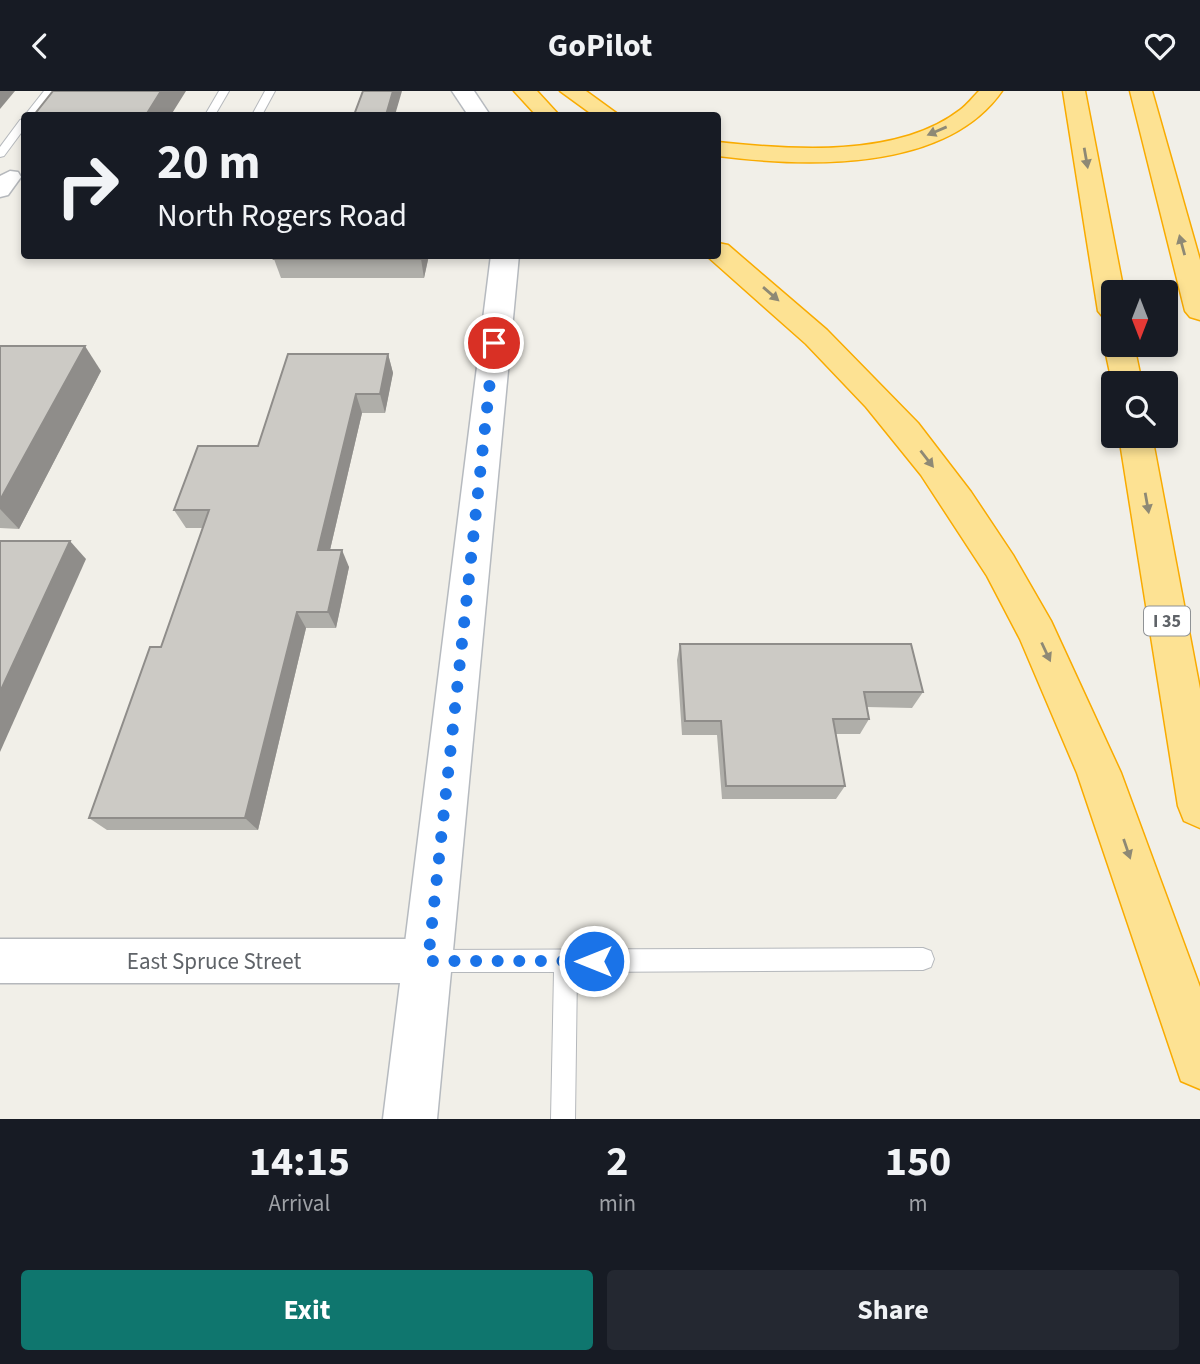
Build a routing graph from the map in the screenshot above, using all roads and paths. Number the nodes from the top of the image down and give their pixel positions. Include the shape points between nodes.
1 (49, 91) edge
2 (223, 91) edge
3 (270, 91) edge
4 (463, 91) edge
5 (525, 91) edge
6 (571, 91) edge
7 (991, 91) edge
8 (1074, 91) edge
9 (1141, 91) edge
10 (32, 112) edge
11 (212, 112) edge
12 (259, 112) edge
13 (477, 112) edge
14 (545, 112) edge
15 (603, 112) edge
16 (21, 126) edge
17 (721, 149) edge
18 (0, 154) edge
19 (721, 253) edge
20 (505, 259) edge
21 (1108, 280) edge
22 (1200, 311) edge
23 (1137, 448) edge
24 (1200, 806) edge
25 (923, 959) dead end
26 (0, 961) edge
27 (428, 961) junction
28 (566, 961) junction
29 (1200, 1062) edge
30 (410, 1119) edge
31 (564, 1119) edge

1 - 10 lane
2 - 11 lane
3 - 12 lane
4 - 13 street
5 - 14 highway
6 - 15 highway
7 -> 17 highway via 955,124 874,150 800,155
8 -> 21 highway
22 -> 9 highway
16 - 18 lane
19 -> 29 highway via 849,367 951,490 996,560 1035,628 1105,784
20 - 27 street
23 -> 24 highway, I 35
25 - 28 lane
26 - 27 street, East Spruce Street
27 - 28 lane
27 - 30 street
28 - 31 lane

